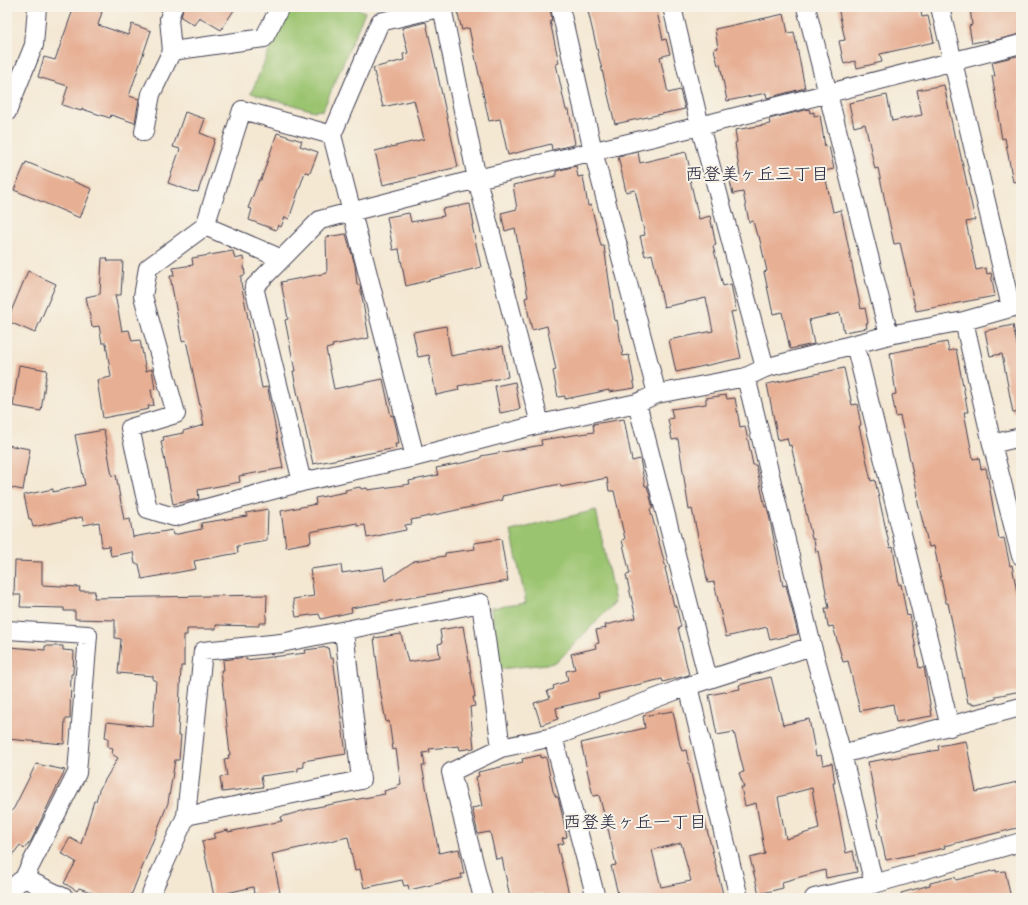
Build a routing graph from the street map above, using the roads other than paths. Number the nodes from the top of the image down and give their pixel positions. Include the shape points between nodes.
1 (37, 7) edge
2 (173, 7) edge
3 (280, 7) edge
4 (442, 7) edge
5 (560, 7) edge
6 (672, 7) edge
7 (806, 7) edge
8 (940, 7) edge
9 (1021, 44) edge
10 (172, 52) junction
11 (952, 61) junction
12 (827, 93) junction
13 (7, 112) edge
14 (700, 126) junction
15 (144, 132) dead end
16 (332, 135) junction
17 (592, 151) junction
18 (477, 179) junction
19 (351, 211) junction
20 (205, 226) junction
21 (282, 259) junction
22 (1016, 306) edge
23 (964, 321) junction
24 (889, 335) junction
25 (855, 344) junction
26 (765, 368) junction
27 (746, 377) junction
28 (657, 394) junction
29 (637, 403) junction
30 (540, 424) junction
31 (1021, 437) edge
32 (992, 444) junction
33 (415, 457) junction
34 (302, 482) junction
35 (1021, 556) edge
36 (7, 630) edge
37 (344, 630) junction
38 (812, 646) junction
39 (708, 679) junction
40 (688, 686) junction
41 (1021, 707) edge
42 (950, 727) junction
43 (553, 737) junction
44 (501, 748) junction
45 (842, 754) junction
46 (186, 816) junction
47 (1021, 842) edge
48 (24, 878) junction
49 (874, 884) junction
50 (7, 892) edge
51 (480, 897) edge
52 (65, 898) edge
53 (149, 898) edge
54 (596, 898) edge
55 (739, 898) edge
56 (814, 898) edge

1 - 13 street via 34,45
2 - 10 street via 169,19
3 - 10 street via 264,38
4 - 16 street via 380,22
4 - 18 street
5 - 17 street
6 - 14 street
7 - 12 street
8 - 11 street
9 - 11 street
10 - 15 street via 151,94
11 - 12 street
11 - 22 street
12 - 14 street
12 - 24 street
14 - 17 street
14 - 26 street
16 - 19 street
16 - 20 street via 242,110
17 - 18 street
17 - 28 street
18 - 19 street
18 - 30 street
19 - 21 street via 320,220
19 - 33 street
20 - 21 street
20 - 34 street via 148,268 143,296 176,414 130,428 148,509 174,517
21 - 34 street via 254,287
22 - 23 street
23 - 24 street
23 - 32 street
24 - 25 street
25 - 26 street
25 - 42 street
26 - 27 street
27 - 28 street
27 - 38 street
28 - 29 street
29 - 30 street
29 - 39 street
30 - 33 street
31 - 32 street
32 - 35 street
33 - 34 street
36 - 48 street via 88,636 77,772
37 - 44 street via 481,603
37 - 46 street via 281,643 203,651
37 - 46 street via 361,780
38 - 39 street
38 - 45 street
39 - 40 street
40 - 43 street
40 - 55 street
41 - 42 street
42 - 45 street
43 - 44 street
43 - 54 street
44 - 51 street via 451,772
45 - 49 street
46 - 53 street
47 - 49 street
48 - 50 street
48 - 52 street
49 - 56 street

